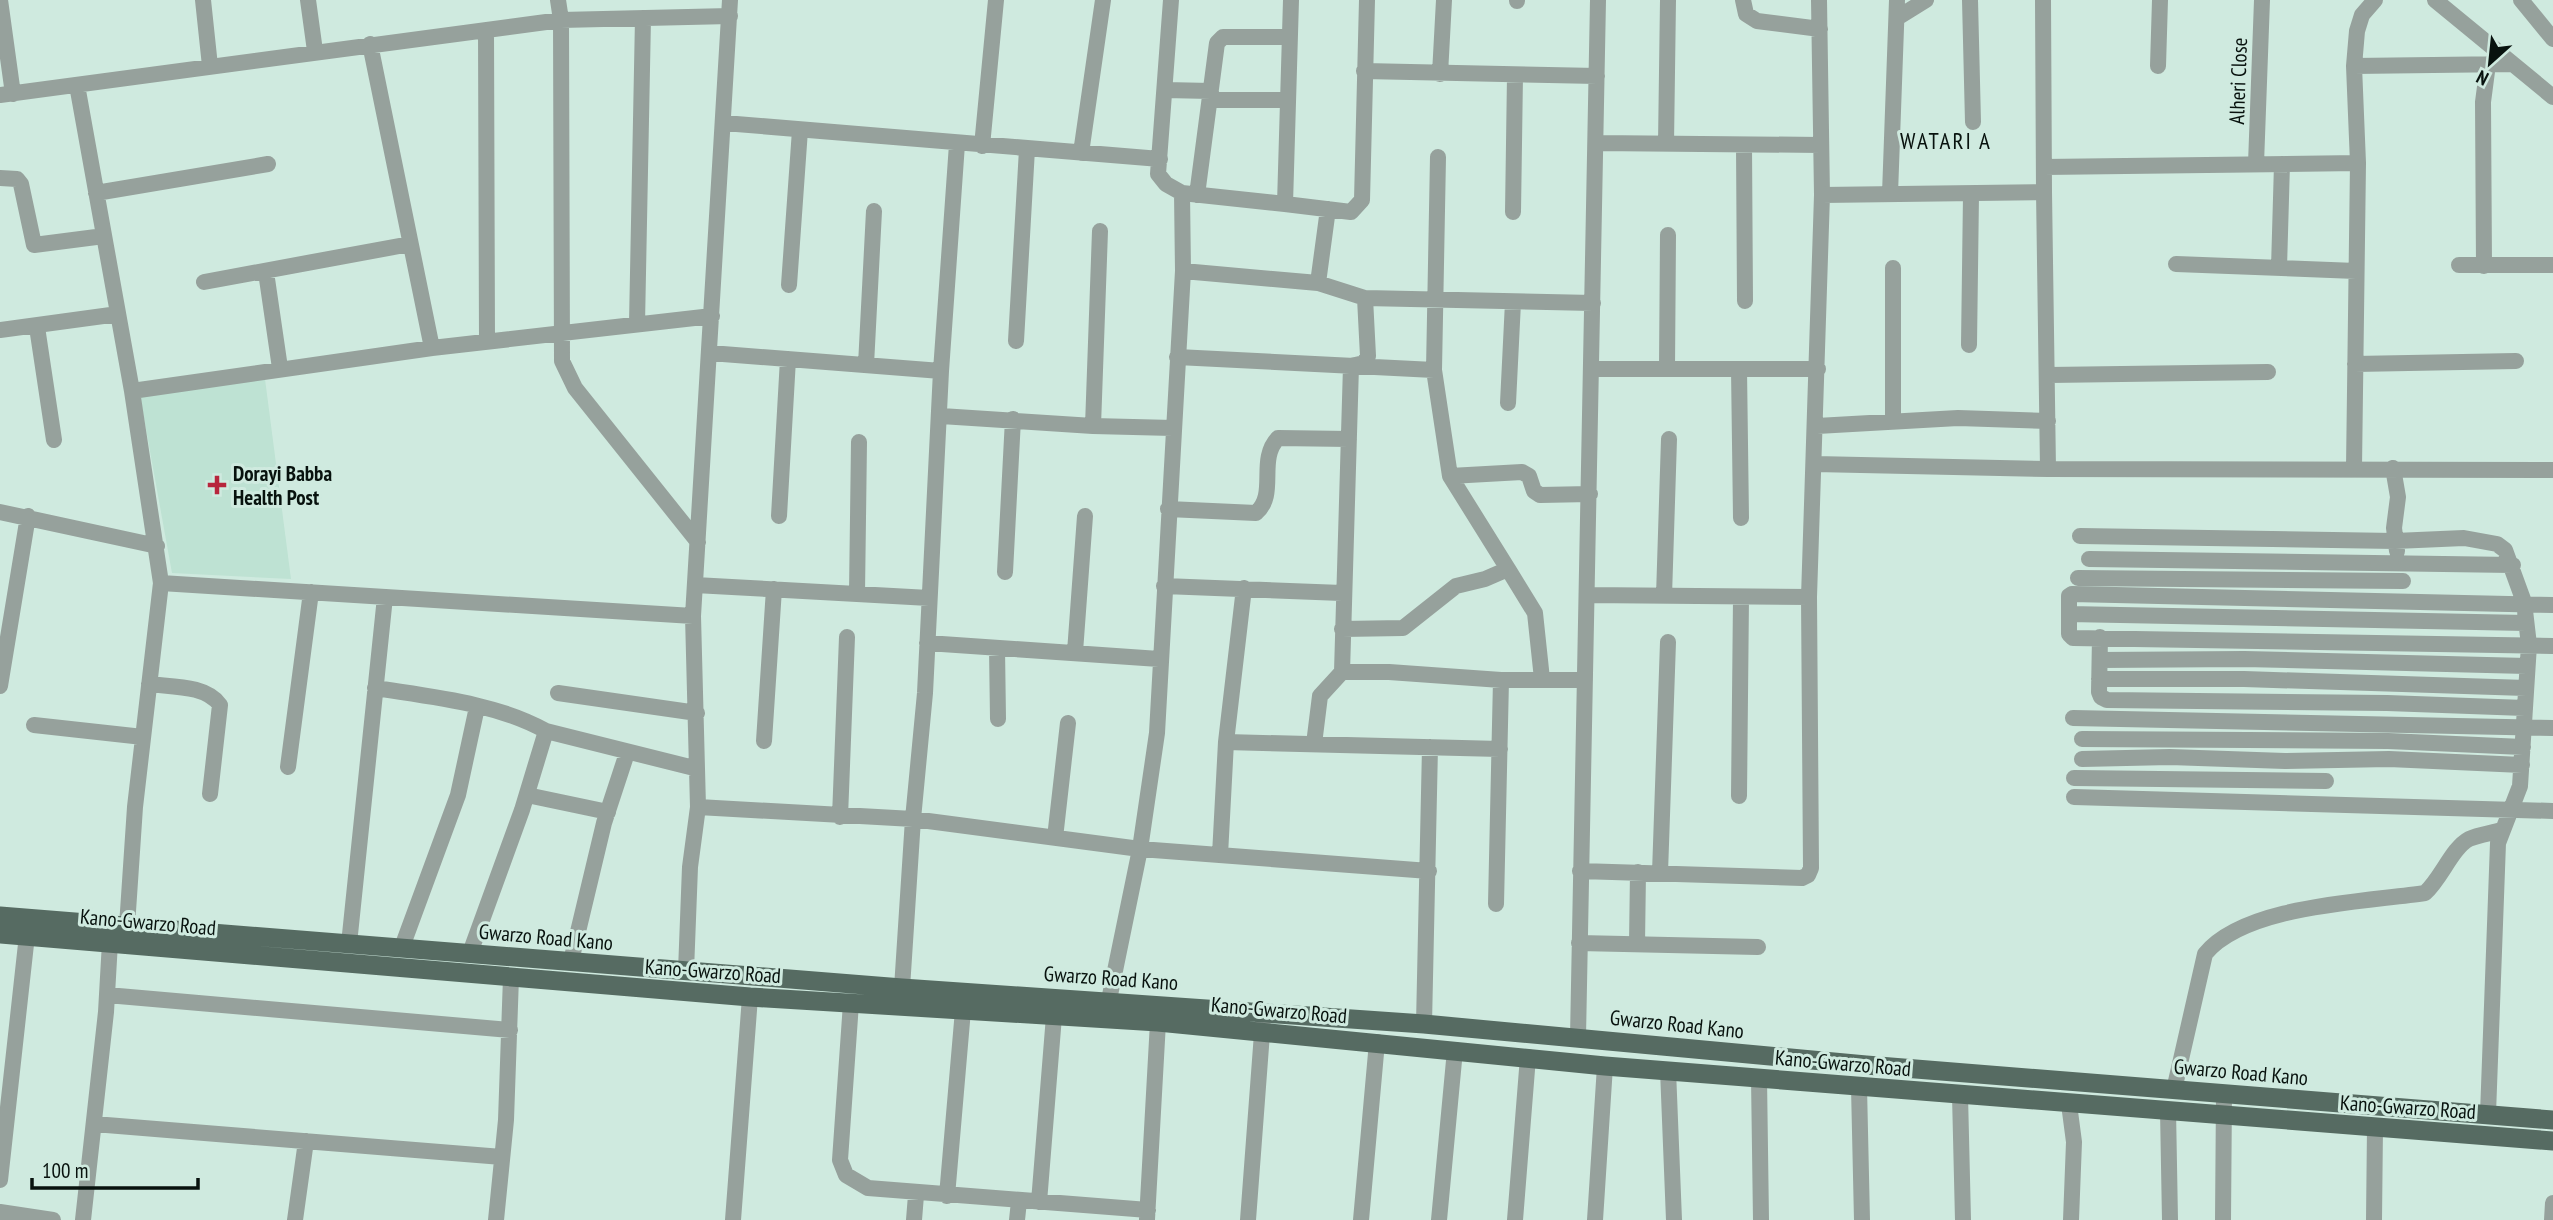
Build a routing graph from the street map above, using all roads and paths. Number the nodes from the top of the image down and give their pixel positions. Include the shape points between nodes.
1 (0, 0) edge
2 (203, 0) edge
3 (308, 0) edge
4 (558, 0) edge
5 (996, 0) edge
6 (1103, 0) edge
7 (1171, 0) edge
8 (1290, 0) edge
9 (1367, 0) edge
10 (1444, 0) edge
11 (1598, 0) edge
12 (1668, 0) edge
13 (1743, 0) edge
14 (1819, 0) edge
15 (1896, 0) edge
16 (1926, 0) edge
17 (1970, 0) edge
18 (2043, 0) edge
19 (2160, 0) edge
20 (2262, 0) edge
21 (2375, 0) edge
22 (2435, 0) edge
23 (2521, 0) edge
24 (730, 8) edge
25 (643, 18) junction
26 (1897, 18) junction
27 (561, 20) junction
28 (1820, 29) junction
29 (486, 30) junction
30 (1290, 37) junction
31 (2553, 39) edge
32 (369, 44) junction
33 (315, 51) junction
34 (2488, 64) junction
35 (2512, 64) junction
36 (210, 66) junction
37 (2158, 66) dead end
38 (2354, 66) junction
39 (1364, 71) junction
40 (1440, 74) junction
41 (1514, 75) junction
42 (1597, 76) junction
43 (76, 85) junction
44 (1165, 90) junction
45 (6, 94) edge
46 (1210, 96) junction
47 (2553, 97) edge
48 (1288, 100) junction
49 (1972, 122) dead end
50 (724, 123) junction
51 (800, 130) junction
52 (1596, 143) junction
53 (957, 144) junction
54 (1666, 144) junction
55 (1744, 145) junction
56 (1821, 145) junction
57 (982, 146) junction
58 (1027, 149) junction
59 (1081, 153) junction
60 (1438, 157) dead end
61 (1160, 159) junction
62 (2358, 163) junction
63 (268, 164) dead end
64 (2256, 164) junction
65 (2282, 164) junction
66 (2044, 167) junction
67 (0, 178) edge
68 (2045, 192) junction
69 (96, 193) junction
70 (1190, 194) junction
71 (1889, 194) junction
72 (1822, 195) junction
73 (1971, 195) junction
74 (1285, 204) junction
75 (1328, 209) junction
76 (874, 211) dead end
77 (1513, 212) dead end
78 (1100, 230) dead end
79 (1668, 235) dead end
80 (104, 236) junction
81 (410, 244) junction
82 (2176, 264) dead end
83 (2459, 265) dead end
84 (2553, 265) edge
85 (2484, 266) junction
86 (1893, 268) dead end
87 (2279, 268) junction
88 (1183, 271) junction
89 (2356, 271) junction
90 (266, 272) junction
91 (204, 282) dead end
92 (1318, 283) junction
93 (789, 285) dead end
94 (1365, 298) junction
95 (1436, 300) junction
96 (1745, 301) dead end
97 (1513, 302) junction
98 (1593, 303) junction
99 (118, 314) junction
100 (712, 316) junction
101 (637, 324) junction
102 (37, 327) junction
103 (0, 330) edge
104 (561, 332) junction
105 (1016, 341) dead end
106 (487, 342) junction
107 (1969, 345) dead end
108 (432, 348) junction
109 (710, 353) junction
110 (1177, 357) junction
111 (788, 359) junction
112 (2516, 361) dead end
113 (2355, 364) junction
114 (866, 365) junction
115 (1351, 366) junction
116 (280, 368) junction
117 (1667, 368) junction
118 (1592, 369) junction
119 (1738, 369) junction
120 (1818, 369) junction
121 (1434, 370) junction
122 (941, 371) junction
123 (2268, 372) dead end
124 (2049, 375) junction
125 (132, 391) junction
126 (1508, 402) dead end
127 (941, 415) junction
128 (1013, 419) junction
129 (2048, 421) junction
130 (1893, 422) junction
131 (1093, 426) junction
132 (1817, 426) junction
133 (1173, 428) junction
134 (1349, 439) junction
135 (1669, 439) dead end
136 (54, 440) dead end
137 (859, 442) dead end
138 (1815, 464) junction
139 (2354, 468) junction
140 (2393, 468) junction
141 (2048, 469) junction
142 (2553, 470) edge
143 (1450, 476) junction
144 (1590, 494) junction
145 (1168, 509) junction
146 (0, 512) edge
147 (28, 516) junction
148 (779, 516) dead end
149 (1085, 516) dead end
150 (1741, 518) dead end
151 (2080, 536) dead end
152 (2164, 537) junction
153 (2279, 539) junction
154 (2395, 541) junction
155 (698, 542) junction
156 (157, 547) junction
157 (2089, 559) dead end
158 (2164, 560) junction
159 (2279, 560) junction
160 (2399, 563) junction
161 (2513, 565) junction
162 (1508, 569) junction
163 (1005, 572) dead end
164 (2078, 578) dead end
165 (2279, 580) junction
166 (2403, 581) junction
167 (161, 583) junction
168 (695, 585) junction
169 (1164, 586) junction
170 (1244, 588) junction
171 (2165, 588) junction
172 (774, 589) junction
173 (311, 592) junction
174 (1342, 593) junction
175 (857, 594) junction
176 (1587, 595) junction
177 (1664, 596) junction
178 (385, 597) junction
179 (1810, 597) junction
180 (929, 598) junction
181 (1741, 598) junction
182 (2280, 598) junction
183 (2413, 602) junction
184 (2524, 602) junction
185 (2553, 605) edge
186 (2069, 614) junction
187 (693, 617) junction
188 (2417, 621) junction
189 (2526, 623) junction
190 (1342, 629) junction
191 (847, 637) dead end
192 (2100, 638) junction
193 (2243, 640) junction
194 (1668, 642) dead end
195 (927, 643) junction
196 (2425, 643) junction
197 (2529, 645) junction
198 (2553, 646) edge
199 (997, 648) junction
200 (1075, 652) junction
201 (1159, 659) junction
202 (2166, 659) junction
203 (2244, 659) junction
204 (2100, 660) junction
205 (2425, 663) junction
206 (2528, 666) junction
207 (1342, 672) junction
208 (1542, 679) junction
209 (2166, 679) junction
210 (2244, 679) junction
211 (1501, 680) junction
212 (1585, 680) junction
213 (2099, 680) junction
214 (149, 684) junction
215 (2424, 685) junction
216 (0, 686) edge
217 (375, 688) junction
218 (2526, 688) junction
219 (558, 693) dead end
220 (2169, 700) junction
221 (2244, 701) junction
222 (2282, 701) junction
223 (2387, 703) junction
224 (2424, 704) junction
225 (477, 707) junction
226 (2525, 708) junction
227 (697, 713) junction
228 (2073, 718) dead end
229 (998, 719) dead end
230 (2169, 721) junction
231 (2283, 722) junction
232 (2388, 722) junction
233 (1068, 723) dead end
234 (34, 725) dead end
235 (2525, 727) junction
236 (2553, 728) edge
237 (546, 731) junction
238 (143, 737) junction
239 (2082, 739) dead end
240 (764, 741) dead end
241 (2284, 741) junction
242 (2388, 741) junction
243 (1226, 742) junction
244 (1314, 744) junction
245 (1430, 747) junction
246 (2523, 747) junction
247 (1500, 749) junction
248 (2170, 749) junction
249 (627, 753) junction
250 (2082, 759) dead end
251 (2389, 759) junction
252 (2327, 760) junction
253 (2285, 761) junction
254 (2522, 765) junction
255 (288, 766) dead end
256 (694, 768) junction
257 (2074, 778) dead end
258 (2326, 781) junction
259 (209, 794) dead end
260 (527, 795) junction
261 (1739, 796) dead end
262 (2074, 797) dead end
263 (2325, 803) junction
264 (698, 807) junction
265 (2509, 809) junction
266 (2553, 811) edge
267 (608, 812) junction
268 (840, 817) junction
269 (913, 819) junction
270 (2502, 830) junction
271 (1055, 838) junction
272 (1140, 849) junction
273 (1220, 855) junction
274 (1429, 870) junction
275 (1580, 871) junction
276 (1638, 872) junction
277 (1660, 873) junction
278 (1496, 904) dead end
279 (0, 916) edge
280 (127, 926) junction
281 (0, 934) edge
282 (27, 935) junction
283 (110, 942) junction
284 (229, 943) junction
285 (1579, 943) junction
286 (349, 944) junction
287 (1637, 944) junction
288 (402, 947) junction
289 (1758, 947) dead end
290 (470, 953) junction
291 (571, 961) junction
292 (686, 971) junction
293 (511, 977) junction
294 (902, 988) junction
295 (107, 995) junction
296 (750, 997) junction
297 (1109, 1000) junction
298 (850, 1003) junction
299 (963, 1010) junction
300 (1054, 1016) junction
301 (1157, 1022) junction
302 (1263, 1022) junction
303 (1424, 1024) junction
304 (510, 1030) junction
305 (1578, 1037) junction
306 (1377, 1042) junction
307 (1455, 1050) junction
308 (1528, 1057) junction
309 (1605, 1066) junction
310 (1668, 1070) junction
311 (1759, 1078) junction
312 (1859, 1087) junction
313 (2174, 1090) junction
314 (2224, 1094) junction
315 (1960, 1095) junction
316 (2069, 1104) junction
317 (2168, 1110) junction
318 (2224, 1114) junction
319 (2488, 1114) junction
320 (2553, 1120) edge
321 (94, 1124) junction
322 (2375, 1128) junction
323 (306, 1141) junction
324 (2553, 1141) edge
325 (502, 1157) junction
326 (0, 1180) edge
327 (916, 1195) junction
328 (947, 1196) junction
329 (1019, 1201) junction
330 (1039, 1202) junction
331 (2553, 1203) edge
332 (0, 1212) edge
333 (1147, 1215) edge
334 (53, 1220) edge
335 (83, 1220) edge
336 (295, 1220) edge
337 (496, 1220) edge
338 (733, 1220) edge
339 (914, 1220) edge
340 (1017, 1220) edge
341 (1248, 1220) edge
342 (1361, 1220) edge
343 (1439, 1220) edge
344 (1515, 1220) edge
345 (1595, 1220) edge
346 (1674, 1220) edge
347 (1761, 1220) edge
348 (1862, 1220) edge
349 (1963, 1220) edge
350 (2071, 1220) edge
351 (2170, 1220) edge
352 (2222, 1220) edge
353 (2374, 1220) edge
354 (2552, 1220) edge

1 - 45 street
2 - 36 street
3 - 33 street
4 - 27 street
5 - 57 street
6 - 59 street
7 - 44 street
8 - 30 street
9 - 39 street
10 - 40 street
11 - 42 street
12 - 54 street
13 - 28 street via 1746,13 1757,22
14 - 28 street
15 - 26 street
16 - 26 street
17 - 49 street
18 - 66 street
19 - 37 street
20 - 64 street, Alheri Close
21 - 38 street via 2362,15
22 - 35 street
23 - 31 street
24 - 25 street
24 - 50 street
25 - 27 street
25 - 101 street
26 - 71 street
27 - 29 street
27 - 104 street
28 - 56 street
29 - 32 street
29 - 106 street
30 - 46 street via 1219,39
30 - 48 street
32 - 33 street
32 - 81 street
33 - 36 street
34 - 35 street
34 - 38 street
34 - 85 street via 2483,102
35 - 47 street
36 - 43 street
38 - 62 street
39 - 40 street
39 - 75 street via 1362,200 1351,212
40 - 41 street
41 - 42 street
41 - 77 street
42 - 52 street
43 - 45 street
43 - 69 street
44 - 46 street
44 - 61 street
46 - 48 street
46 - 70 street
48 - 74 street
50 - 51 street
50 - 100 street
51 - 53 street
51 - 93 street
52 - 54 street
52 - 98 street
53 - 57 street
53 - 122 street
54 - 55 street
55 - 56 street
55 - 96 street
56 - 72 street
57 - 58 street
58 - 59 street
58 - 105 street
59 - 61 street
60 - 95 street
61 - 70 street via 1158,174 1166,184
62 - 65 street
62 - 89 street
63 - 69 street
64 - 65 street
64 - 66 street
65 - 87 street
66 - 68 street
67 - 80 street via 17,179 20,184 34,245
68 - 73 street
68 - 124 street
69 - 80 street
70 - 74 street
70 - 88 street
71 - 72 street
71 - 73 street
72 - 120 street
73 - 107 street
74 - 75 street
75 - 92 street
76 - 114 street
78 - 131 street
79 - 117 street
80 - 99 street
81 - 90 street
81 - 108 street
82 - 87 street
83 - 85 street
84 - 85 street
86 - 130 street
87 - 89 street
88 - 92 street
88 - 110 street
89 - 113 street
90 - 91 street
90 - 116 street
92 - 94 street
94 - 95 street
94 - 115 street via 1368,356 1364,363
95 - 97 street
95 - 121 street
97 - 98 street
97 - 126 street
98 - 118 street
99 - 102 street
99 - 125 street
100 - 101 street
100 - 109 street
101 - 104 street
102 - 103 street
102 - 136 street
104 - 106 street
104 - 155 street via 562,362 575,388
106 - 108 street
108 - 116 street
109 - 111 street
109 - 155 street
110 - 115 street
110 - 133 street
111 - 114 street
111 - 148 street
112 - 113 street
113 - 139 street
114 - 122 street
115 - 121 street
115 - 134 street
116 - 125 street
117 - 118 street
117 - 119 street
118 - 144 street
119 - 120 street
119 - 150 street
120 - 132 street
121 - 143 street
122 - 127 street
123 - 124 street
124 - 129 street
125 - 156 street
127 - 128 street
127 - 180 street
128 - 131 street
128 - 163 street
129 - 130 street via 1958,418
129 - 141 street
130 - 132 street
131 - 133 street
132 - 138 street
133 - 145 street
134 - 145 street via 1278,438 1266,458 1266,500 1256,513
134 - 174 street
135 - 177 street
137 - 175 street
138 - 141 street
138 - 179 street
139 - 140 street
139 - 141 street
140 - 142 street
140 - 154 street via 2398,497
143 - 144 street via 1521,472 1529,476 1540,495
143 - 162 street
144 - 176 street
145 - 169 street
146 - 147 street
147 - 156 street
147 - 216 street
149 - 200 street
151 - 152 street
152 - 153 street
152 - 158 street
153 - 154 street
153 - 159 street
154 - 160 street
154 - 161 street via 2464,538 2497,544
155 - 168 street
156 - 167 street
157 - 158 street
158 - 159 street
158 - 171 street
159 - 160 street
159 - 165 street
160 - 161 street
160 - 166 street
161 - 184 street
162 - 190 street via 1456,586 1403,628
162 - 208 street via 1535,613
164 - 171 street
165 - 166 street
165 - 171 street
165 - 182 street
166 - 183 street
167 - 173 street
167 - 214 street
168 - 172 street
168 - 187 street
169 - 170 street
169 - 201 street
170 - 174 street
170 - 243 street
171 - 182 street
171 - 186 street via 2072,594
172 - 175 street
172 - 240 street
173 - 178 street
173 - 255 street
174 - 190 street
175 - 180 street
176 - 177 street
176 - 212 street
177 - 181 street
178 - 187 street
178 - 217 street
179 - 181 street
179 - 277 street via 1808,875
180 - 195 street
181 - 261 street
182 - 183 street
183 - 184 street
183 - 188 street
184 - 185 street
184 - 189 street
186 - 188 street
186 - 192 street via 2069,637
187 - 227 street
188 - 189 street
188 - 196 street via 2418,635
189 - 197 street
190 - 207 street
191 - 268 street
192 - 193 street
192 - 204 street
193 - 196 street
193 - 203 street
194 - 277 street
195 - 199 street
195 - 269 street
196 - 197 street
196 - 205 street
197 - 198 street
197 - 206 street
199 - 200 street
199 - 229 street
200 - 201 street
201 - 272 street via 1157,733
202 - 203 street
202 - 204 street
202 - 209 street
203 - 205 street
203 - 210 street
204 - 213 street
205 - 206 street
205 - 215 street
206 - 218 street
207 - 211 street
207 - 244 street via 1320,696
208 - 211 street
208 - 212 street
209 - 210 street
209 - 213 street
209 - 220 street
210 - 215 street
210 - 221 street
211 - 247 street
212 - 275 street
213 - 220 street via 2101,698 2107,700
214 - 238 street
214 - 259 street via 202,692 214,696 220,705
215 - 218 street
215 - 224 street
217 - 225 street
217 - 286 street
218 - 226 street
219 - 227 street
220 - 221 street
220 - 230 street
221 - 222 street
222 - 223 street
222 - 231 street
223 - 224 street
223 - 232 street
224 - 226 street
225 - 237 street via 529,721
225 - 288 street via 458,795
226 - 235 street
227 - 256 street
228 - 230 street
230 - 231 street
230 - 248 street
231 - 232 street
231 - 241 street
232 - 235 street
232 - 242 street
233 - 271 street
234 - 238 street
235 - 236 street
235 - 246 street
237 - 249 street
237 - 260 street
238 - 280 street
239 - 248 street
241 - 242 street
241 - 248 street
241 - 253 street
242 - 246 street
242 - 251 street
243 - 244 street
243 - 273 street
244 - 245 street
245 - 247 street
245 - 274 street
246 - 254 street
247 - 278 street
248 - 250 street
248 - 253 street
249 - 256 street
249 - 267 street
251 - 252 street
251 - 254 street
252 - 253 street
252 - 258 street
254 - 265 street via 2517,799
256 - 264 street
257 - 258 street
258 - 263 street
260 - 267 street
260 - 290 street
262 - 263 street
263 - 265 street
264 - 268 street
264 - 292 street via 690,867
265 - 266 street
265 - 270 street
267 - 291 street
268 - 269 street
269 - 271 street
269 - 294 street
270 - 313 street via 2468,839 2425,893 2323,906 2243,928 2216,941 2204,954
270 - 319 street
271 - 272 street
272 - 273 street
272 - 297 street
273 - 274 street
274 - 303 street
275 - 276 street
275 - 285 street
276 - 277 street
276 - 287 street
279 - 280 main road, Gwarzo Road Kano
280 - 284 main road, Gwarzo Road Kano
281 - 282 main road, Kano-Gwarzo Road
282 - 283 main road, Kano-Gwarzo Road
282 - 326 street
283 - 284 main road, Kano-Gwarzo Road
283 - 295 street
284 - 286 main road, Gwarzo Road Kano
284 - 293 main road, Kano-Gwarzo Road
285 - 287 street
285 - 305 street
286 - 288 main road, Gwarzo Road Kano
287 - 289 street
288 - 290 main road, Gwarzo Road Kano
290 - 291 main road, Gwarzo Road Kano
291 - 292 main road, Gwarzo Road Kano
292 - 294 main road, Gwarzo Road Kano
293 - 296 main road, Kano-Gwarzo Road
293 - 304 street
294 - 297 main road, Gwarzo Road Kano
295 - 304 street
295 - 321 street
296 - 298 main road, Kano-Gwarzo Road
296 - 338 street
297 - 302 main road, Gwarzo Road Kano
298 - 299 main road, Kano-Gwarzo Road
298 - 327 street via 840,1160 846,1175 868,1188
299 - 300 main road, Kano-Gwarzo Road
299 - 328 street
300 - 301 main road, Kano-Gwarzo Road
300 - 330 street
301 - 302 main road, Kano-Gwarzo Road
301 - 333 street
302 - 303 main road, Gwarzo Road Kano
302 - 306 main road, Kano-Gwarzo Road
302 - 341 street
303 - 305 main road, Gwarzo Road Kano
304 - 325 street
305 - 313 main road, Gwarzo Road Kano
306 - 307 main road, Kano-Gwarzo Road
306 - 342 street
307 - 308 main road, Kano-Gwarzo Road
307 - 343 street
308 - 309 main road, Kano-Gwarzo Road
308 - 344 street
309 - 310 main road, Kano-Gwarzo Road
309 - 345 street
310 - 311 main road, Kano-Gwarzo Road
310 - 346 street
311 - 312 main road, Kano-Gwarzo Road
311 - 347 street
312 - 315 main road, Kano-Gwarzo Road
312 - 348 street
313 - 314 main road, Gwarzo Road Kano
314 - 318 street
314 - 319 main road, Gwarzo Road Kano
315 - 316 main road, Kano-Gwarzo Road
315 - 349 street
316 - 317 main road, Kano-Gwarzo Road
316 - 350 street via 2074,1142
317 - 318 main road, Kano-Gwarzo Road
317 - 351 street
318 - 322 main road, Kano-Gwarzo Road
318 - 352 street
319 - 320 main road, Gwarzo Road Kano
321 - 323 street
321 - 335 street
322 - 324 main road, Kano-Gwarzo Road
322 - 353 street
323 - 325 street
323 - 336 street
325 - 337 street
327 - 328 street
327 - 339 street
328 - 329 street
329 - 330 street
329 - 340 street
330 - 333 street
331 - 354 street
332 - 334 street

